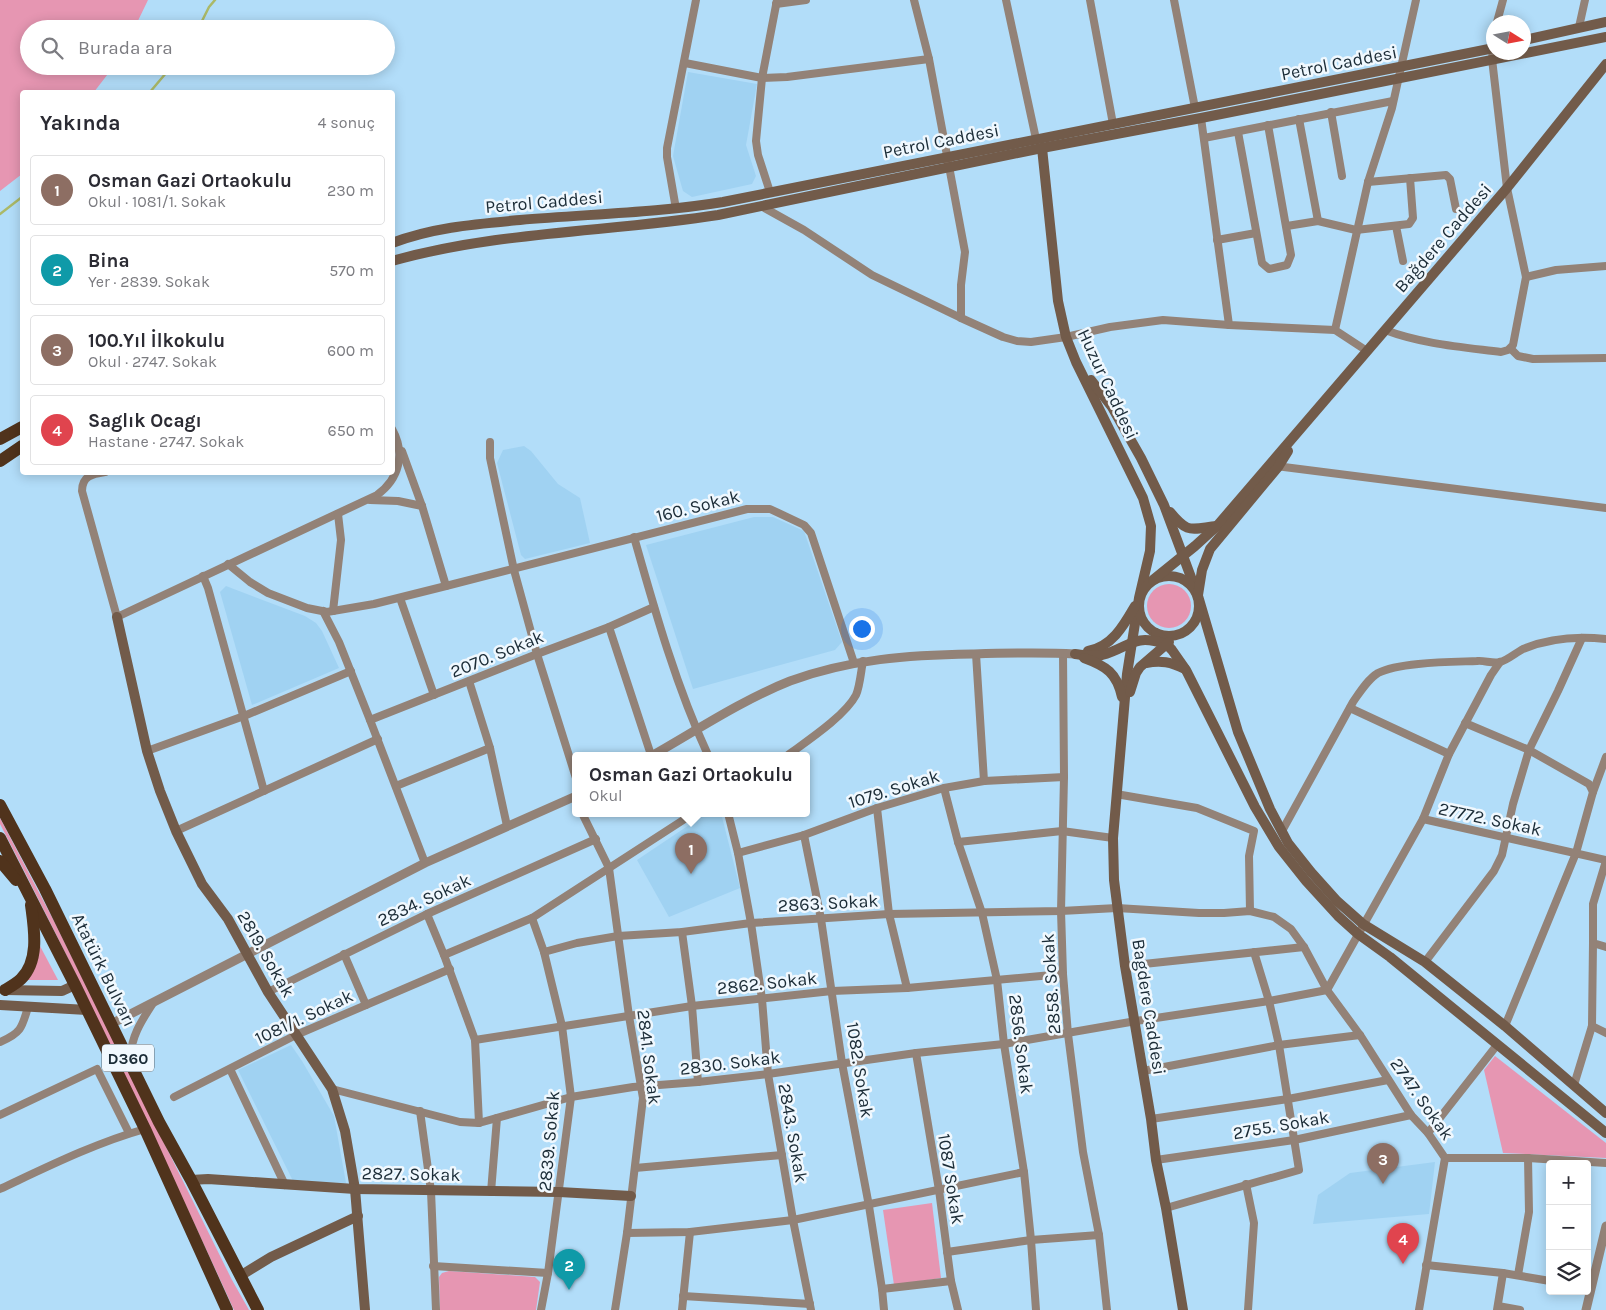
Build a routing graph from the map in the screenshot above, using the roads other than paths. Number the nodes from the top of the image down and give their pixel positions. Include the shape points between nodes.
1 (696, 0) edge
2 (806, 0) edge
3 (914, 0) edge
4 (1006, 0) edge
5 (1090, 0) edge
6 (1174, 0) edge
7 (1416, 0) edge
8 (1503, 0) edge
9 (1586, 0) edge
10 (777, 2) edge
11 (1499, 15) edge
12 (1606, 22) edge
13 (1579, 27) junction
14 (1606, 37) edge
15 (1531, 38) edge
16 (1486, 47) edge
17 (1531, 52) edge
18 (929, 59) junction
19 (1492, 60) joint
20 (685, 63) junction
21 (1606, 64) edge
22 (1401, 67) junction
23 (762, 78) junction
24 (1398, 78) junction
25 (1393, 101) junction
26 (1195, 108) junction
27 (1331, 112) junction
28 (1201, 118) junction
29 (1299, 119) junction
30 (1113, 124) junction
31 (1268, 125) junction
32 (1238, 132) junction
33 (1204, 138) junction
34 (1036, 139) junction
35 (1042, 148) junction
36 (949, 162) junction
37 (1342, 176) dead end
38 (1410, 178) junction
39 (1368, 182) junction
40 (1507, 188) junction
41 (770, 192) junction
42 (761, 206) junction
43 (676, 209) junction
44 (1456, 209) dead end
45 (1318, 221) junction
46 (1287, 226) junction
47 (1396, 226) junction
48 (1356, 230) junction
49 (1256, 233) junction
50 (1217, 240) junction
51 (395, 241) edge
52 (395, 260) edge
53 (1403, 261) dead end
54 (1606, 266) edge
55 (1526, 277) junction
56 (960, 318) junction
57 (1229, 325) junction
58 (1335, 330) junction
59 (1385, 330) junction
60 (1066, 337) junction
61 (1510, 349) junction
62 (1367, 351) junction
63 (1606, 358) edge
64 (1076, 362) junction
65 (20, 427) edge
66 (395, 434) edge
67 (0, 437) edge
68 (398, 440) junction
69 (20, 441) edge
70 (490, 442) dead end
71 (20, 447) edge
72 (0, 450) edge
73 (0, 461) edge
74 (1274, 465) junction
75 (92, 475) edge
76 (369, 500) junction
77 (1164, 505) junction
78 (422, 506) junction
79 (1606, 508) edge
80 (338, 514) junction
81 (1217, 526) junction
82 (634, 537) junction
83 (1184, 556) junction
84 (228, 564) junction
85 (514, 570) junction
86 (203, 576) junction
87 (1154, 580) junction
88 (446, 586) junction
89 (1198, 596) junction
90 (400, 598) junction
91 (1139, 598) junction
92 (654, 607) junction
93 (323, 611) junction
94 (333, 611) junction
95 (117, 617) junction
96 (609, 627) junction
97 (1156, 634) junction
98 (1179, 635) junction
99 (1582, 638) junction
100 (1606, 639) edge
101 (1132, 642) junction
102 (1166, 645) junction
103 (1062, 653) junction
104 (536, 654) junction
105 (976, 654) junction
106 (1075, 654) junction
107 (858, 662) junction
108 (1500, 662) junction
109 (1145, 663) junction
110 (1186, 670) junction
111 (351, 672) junction
112 (469, 681) junction
113 (434, 695) junction
114 (1124, 707) junction
115 (1350, 708) junction
116 (244, 716) junction
117 (370, 720) junction
118 (1465, 723) junction
119 (697, 730) junction
120 (378, 739) junction
121 (490, 748) junction
122 (1529, 750) junction
123 (147, 751) junction
124 (651, 752) edge
125 (657, 752) edge
126 (707, 752) edge
127 (792, 752) edge
128 (1449, 754) junction
129 (1606, 757) edge
130 (572, 766) edge
131 (1064, 777) junction
132 (984, 781) junction
133 (396, 786) junction
134 (944, 788) junction
135 (264, 791) junction
136 (1593, 792) junction
137 (1116, 794) junction
138 (572, 799) edge
139 (0, 805) edge
140 (878, 808) junction
141 (584, 817) edge
142 (688, 817) edge
143 (729, 817) edge
144 (1422, 819) junction
145 (1265, 823) junction
146 (508, 826) junction
147 (176, 831) junction
148 (1062, 831) junction
149 (1254, 831) junction
150 (1282, 831) junction
151 (804, 835) junction
152 (1506, 837) junction
153 (0, 838) edge
154 (1113, 838) junction
155 (596, 839) junction
156 (958, 842) junction
157 (1576, 852) junction
158 (738, 853) junction
159 (1606, 860) edge
160 (0, 861) edge
161 (425, 862) junction
162 (609, 868) junction
163 (30, 897) junction
164 (1116, 908) junction
165 (1061, 911) junction
166 (1250, 911) junction
167 (982, 913) junction
168 (427, 914) junction
169 (890, 914) junction
170 (532, 918) junction
171 (821, 919) junction
172 (751, 923) junction
173 (1363, 924) junction
174 (1291, 929) joint
175 (682, 932) junction
176 (1358, 934) junction
177 (618, 936) junction
178 (1593, 943) junction
179 (1304, 947) junction
180 (1606, 947) edge
181 (544, 952) junction
182 (1254, 952) junction
183 (344, 954) junction
184 (444, 954) junction
185 (247, 955) junction
186 (1425, 962) junction
187 (1125, 966) junction
188 (450, 969) junction
189 (1063, 974) junction
190 (997, 980) junction
191 (75, 985) junction
192 (906, 988) junction
193 (2, 990) edge
194 (1327, 990) junction
195 (832, 991) junction
196 (268, 992) junction
197 (762, 999) junction
198 (1268, 1001) junction
199 (153, 1003) junction
200 (366, 1005) junction
201 (0, 1006) edge
202 (692, 1006) junction
203 (28, 1007) junction
204 (87, 1010) junction
205 (629, 1016) junction
206 (1136, 1020) junction
207 (111, 1024) junction
208 (562, 1026) junction
209 (1505, 1026) junction
210 (1592, 1026) junction
211 (1606, 1033) edge
212 (1068, 1034) junction
213 (296, 1035) junction
214 (1360, 1035) junction
215 (475, 1040) junction
216 (0, 1042) edge
217 (1004, 1044) junction
218 (1279, 1045) junction
219 (1497, 1045) junction
220 (916, 1053) junction
221 (842, 1063) junction
222 (131, 1065) junction
223 (230, 1069) junction
224 (1143, 1071) junction
225 (768, 1074) junction
226 (1388, 1080) junction
227 (698, 1082) junction
228 (1574, 1085) junction
229 (641, 1087) junction
230 (332, 1089) junction
231 (174, 1097) dead end
232 (571, 1097) junction
233 (1288, 1099) junction
234 (420, 1111) junction
235 (1606, 1113) edge
236 (0, 1115) edge
237 (1411, 1115) junction
238 (497, 1118) junction
239 (1151, 1119) junction
240 (479, 1124) junction
241 (145, 1129) junction
242 (1428, 1132) junction
243 (1606, 1132) edge
244 (129, 1133) junction
245 (1294, 1140) junction
246 (782, 1155) junction
247 (1444, 1158) junction
248 (1528, 1158) junction
249 (1156, 1160) junction
250 (1606, 1164) edge
251 (635, 1168) junction
252 (1024, 1172) junction
253 (191, 1180) junction
254 (285, 1184) junction
255 (1246, 1184) junction
256 (0, 1189) edge
257 (355, 1189) junction
258 (939, 1190) junction
259 (431, 1191) junction
260 (491, 1192) junction
261 (559, 1192) junction
262 (631, 1196) junction
263 (868, 1206) junction
264 (1166, 1208) junction
265 (358, 1216) junction
266 (793, 1220) junction
267 (1606, 1226) edge
268 (690, 1232) junction
269 (627, 1233) junction
270 (1099, 1236) junction
271 (1031, 1240) junction
272 (947, 1252) junction
273 (1426, 1265) junction
274 (433, 1266) junction
275 (548, 1273) junction
276 (1503, 1274) junction
277 (1518, 1275) junction
278 (240, 1276) junction
279 (1546, 1280) edge
280 (952, 1281) junction
281 (1591, 1281) edge
282 (882, 1290) junction
283 (1588, 1295) edge
284 (683, 1296) junction
285 (811, 1307) edge
286 (1497, 1308) edge
287 (227, 1310) edge
288 (258, 1310) edge
289 (365, 1310) edge
290 (436, 1310) edge
291 (541, 1310) edge
292 (615, 1310) edge
293 (682, 1310) edge
294 (884, 1310) edge
295 (958, 1310) edge
296 (1036, 1310) edge
297 (1107, 1310) edge
298 (1183, 1310) edge
299 (1248, 1310) edge
300 (1418, 1310) edge
301 (1520, 1310) edge
302 (1586, 1310) edge

1 - 20 street
2 - 10 street
3 - 18 street
4 - 34 street
5 - 30 street
6 - 26 street
7 - 22 street
8 - 11 street
9 - 13 street
10 - 23 street
12 - 13 main road
13 - 15 main road
14 - 17 main road
16 - 22 main road, Petrol Caddesi
18 - 23 street
18 - 36 street
19 - 24 main road
19 - 40 street
20 - 23 street
20 - 43 street via 667,148
21 - 40 main road, Bağdere Caddesi
22 - 24 street
22 - 26 main road, Petrol Caddesi
23 - 41 street via 756,141
24 - 25 street
24 - 28 main road
25 - 27 street
25 - 39 street
26 - 30 main road, Petrol Caddesi
27 - 29 street
27 - 37 street
28 - 33 street
28 - 35 main road
29 - 31 street
29 - 45 street
30 - 34 main road, Petrol Caddesi
31 - 32 street
31 - 46 street
32 - 33 street
32 - 49 street
33 - 50 street
34 - 36 main road, Petrol Caddesi
35 - 36 main road
35 - 60 main road, Huzur Caddesi via 1058,300
36 - 41 main road, Petrol Caddesi
36 - 42 main road
36 - 56 street via 965,252
38 - 39 street
38 - 44 street via 1448,176
38 - 47 street via 1412,220 1409,224
39 - 48 street
40 - 55 street
40 - 59 main road, Bağdere Caddesi
41 - 43 main road, Petrol Caddesi
42 - 52 main road via 677,221 461,245
42 - 56 street via 872,275
43 - 51 main road, Petrol Caddesi via 458,226
45 - 46 street
45 - 48 street
46 - 49 street via 1291,259 1287,265 1268,269 1262,263
47 - 48 street
47 - 53 street
48 - 58 street
49 - 50 street
50 - 57 street
54 - 55 street via 1556,270
55 - 61 street
56 - 60 street via 1017,341
57 - 58 street
57 - 60 street via 1145,321
58 - 62 street
59 - 61 street via 1402,337 1451,346 1501,352
59 - 62 main road, Bağdere Caddesi
60 - 64 main road, Huzur Caddesi
61 - 63 street via 1518,356 1533,359
62 - 74 main road, Bağdere Caddesi
64 - 77 main road via 1112,407
64 - 91 main road, Huzur Caddesi via 1139,489 1148,514 1150,547
65 - 67 highway
66 - 68 street
68 - 76 street via 400,455 395,475
68 - 78 street
69 - 72 highway
70 - 85 street via 490,458
71 - 73 highway
74 - 79 street
74 - 81 main road, Bağdere Caddesi
74 - 89 main road, Bağdere Caddesi via 1210,549 1202,570
75 - 95 street via 88,476 82,490
76 - 78 street
76 - 80 street
77 - 81 main road via 1186,528
77 - 83 main road
78 - 88 street
80 - 84 street
80 - 94 street via 340,540
81 - 83 main road, Bağdere Caddesi
82 - 85 street, 160. Sokak
82 - 92 street
82 - 107 street, 160. Sokak via 747,509 770,509 804,525 814,540
83 - 87 main road, Bağdere Caddesi
83 - 89 main road
84 - 86 street
84 - 93 street, 160. Sokak via 268,592
85 - 88 street, 160. Sokak
85 - 104 street
86 - 95 street
86 - 116 street
87 - 89 main road via 1165,576 1182,578 1192,585
87 - 91 main road via 1144,588
88 - 90 street, 160. Sokak
89 - 98 main road via 1196,619
89 - 150 main road via 1238,732
90 - 94 street, 160. Sokak
90 - 113 street
91 - 97 main road via 1140,616
91 - 101 main road
91 - 106 main road via 1109,642 1094,650
92 - 96 street, 2070. Sokak
92 - 119 street
93 - 94 street, 160. Sokak
93 - 111 street
95 - 123 main road, 2819. Sokak
96 - 104 street, 2070. Sokak
96 - 124 street
97 - 98 main road
97 - 102 main road
98 - 102 main road
99 - 100 street
99 - 108 street via 1543,642
99 - 122 street
101 - 102 main road via 1149,639
101 - 106 main road via 1102,655
101 - 114 main road
102 - 109 main road
102 - 110 main road
103 - 105 street
103 - 106 street
103 - 131 street, 2858. Sokak
104 - 112 street, 2070. Sokak
104 - 130 street
105 - 107 street via 924,655
105 - 132 street
106 - 114 main road via 1108,670 1119,684
107 - 119 street via 827,668 788,682
107 - 127 street via 856,695 846,708
108 - 115 street via 1393,667 1377,673
108 - 118 street, 27772. Sokak
109 - 110 main road via 1167,662
109 - 114 main road via 1136,673
110 - 145 main road
111 - 116 street
111 - 117 street
112 - 113 street, 2070. Sokak
112 - 121 street
113 - 117 street, 2070. Sokak
114 - 137 main road, Bagdere Caddesi
115 - 128 street
115 - 150 street
116 - 123 street
116 - 135 street
117 - 120 street
118 - 122 street
118 - 128 street, 27772. Sokak
119 - 125 street
119 - 126 street
120 - 133 street
120 - 135 street
121 - 133 street
121 - 146 street
122 - 136 street via 1589,784
122 - 152 street
123 - 147 main road, 2819. Sokak
128 - 144 street, 27772. Sokak
129 - 136 street
131 - 132 street, 1079. Sokak
131 - 148 street, 2858. Sokak
132 - 134 street, 1079. Sokak
133 - 161 street
134 - 140 street, 1079. Sokak
134 - 156 street, 2856. Sokak
135 - 147 street
136 - 157 street
137 - 149 street via 1197,808
137 - 154 main road, Bagdere Caddesi
138 - 146 street
139 - 207 highway, Atatürk Bulvarı / D360
140 - 151 street, 1079. Sokak
140 - 169 street
141 - 155 street, 2841. Sokak
142 - 162 street
143 - 158 street, 2843. Sokak
144 - 152 street, 27772. Sokak
144 - 173 street
145 - 149 street
145 - 176 main road via 1306,881
146 - 161 street
147 - 185 main road, 2819. Sokak via 202,884 228,919
148 - 154 street
148 - 156 street
148 - 165 street, 2858. Sokak
149 - 166 street via 1249,856
150 - 173 main road via 1311,872
151 - 158 street, 1079. Sokak
151 - 171 street, 1082. Sokak
152 - 157 street, 27772. Sokak
152 - 186 street via 1494,871
153 - 163 highway, Atatürk Bulvarı / D360
154 - 164 main road, Bagdere Caddesi
155 - 162 street, 2841. Sokak
155 - 168 street, 2834. Sokak
156 - 167 street, 2856. Sokak
157 - 159 street, 27772. Sokak
157 - 209 street
158 - 172 street, 2843. Sokak
159 - 178 street via 1593,904
160 - 163 highway
161 - 185 street
162 - 170 street
162 - 177 street, 2841. Sokak
163 - 191 highway, Atatürk Bulvarı / D360
163 - 193 highway via 34,937 30,964 21,978
164 - 165 street, 2863. Sokak
164 - 166 street, 2863. Sokak via 1199,913
164 - 187 main road, Bagdere Caddesi
165 - 167 street, 2863. Sokak
165 - 189 street, 2858. Sokak
166 - 174 street, 2863. Sokak via 1274,917
167 - 169 street, 2863. Sokak
167 - 190 street, 2856. Sokak
168 - 183 street, 2834. Sokak
168 - 184 street
169 - 171 street, 2863. Sokak
169 - 192 street
170 - 181 street, 2839. Sokak
170 - 184 street
171 - 172 street, 2863. Sokak
171 - 195 street, 1082. Sokak
172 - 175 street, 2863. Sokak
172 - 197 street, 2843. Sokak
173 - 176 street
173 - 186 main road
174 - 179 street, 2747. Sokak
175 - 177 street, 2863. Sokak
175 - 202 street
176 - 194 street
176 - 219 main road
177 - 181 street, 2863. Sokak
177 - 205 street, 2841. Sokak
178 - 180 street
178 - 210 street
179 - 182 street
179 - 194 street, 2747. Sokak
181 - 208 street, 2839. Sokak
182 - 187 street
182 - 198 street
183 - 196 street, 2834. Sokak
183 - 200 street
184 - 188 street
185 - 196 main road, 2819. Sokak
185 - 199 street
186 - 209 main road
187 - 206 main road, Bagdere Caddesi
188 - 200 street, 1081/1. Sokak
188 - 215 street
189 - 190 street, 2862. Sokak
189 - 212 street, 2858. Sokak
190 - 192 street, 2862. Sokak
190 - 217 street, 2856. Sokak
191 - 193 main road via 62,991
191 - 204 highway, Atatürk Bulvarı / D360
192 - 195 street, 2862. Sokak
194 - 198 street, 2830. Sokak
194 - 214 street, 2747. Sokak
195 - 197 street, 2862. Sokak
195 - 221 street, 1082. Sokak
196 - 213 main road, 2819. Sokak
197 - 202 street, 2862. Sokak
197 - 225 street, 2843. Sokak
198 - 206 street, 2830. Sokak
198 - 218 street
199 - 207 street
199 - 222 street via 135,1034
200 - 213 street, 1081/1. Sokak
201 - 203 main road
202 - 205 street, 2862. Sokak
202 - 227 street
203 - 204 main road
203 - 216 street via 18,1033
204 - 241 highway, Atatürk Bulvarı / D360
205 - 208 street, 2862. Sokak
205 - 229 street, 2841. Sokak
206 - 212 street, 2830. Sokak
206 - 224 main road, Bagdere Caddesi
207 - 222 highway, Atatürk Bulvarı / D360
208 - 215 street, 2862. Sokak
208 - 232 street, 2839. Sokak
209 - 228 main road
210 - 211 street
210 - 228 street
212 - 217 street, 2830. Sokak
212 - 270 street, 2858. Sokak
213 - 223 street, 1081/1. Sokak
213 - 230 main road, 2819. Sokak
214 - 218 street
214 - 226 street, 2747. Sokak
215 - 240 street
217 - 220 street, 2830. Sokak
217 - 252 street, 2856. Sokak
218 - 224 street
218 - 233 street
219 - 242 street
219 - 243 main road
220 - 221 street, 2830. Sokak
220 - 258 street, 1087 Sokak
221 - 225 street, 2830. Sokak
221 - 263 street, 1082. Sokak
222 - 253 highway, Atatürk Bulvarı / D360
223 - 231 street, 1081/1. Sokak
223 - 254 street
224 - 239 main road, Bagdere Caddesi
225 - 227 street, 2830. Sokak
225 - 246 street, 2843. Sokak
226 - 233 street
226 - 237 street, 2747. Sokak
227 - 229 street, 2830. Sokak
228 - 235 main road
229 - 232 street, 2830. Sokak
229 - 251 street, 2841. Sokak via 643,1098
230 - 234 street, 2830. Sokak
230 - 257 main road, 2819. Sokak via 345,1132
232 - 238 street, 2830. Sokak
232 - 261 street, 2839. Sokak
233 - 239 street
233 - 245 street
234 - 240 street, 2830. Sokak
234 - 259 street
236 - 244 street via 97,1069
237 - 242 street, 2747. Sokak
237 - 245 street, 2755. Sokak
238 - 240 street, 2830. Sokak
238 - 260 street
239 - 249 main road, Bagdere Caddesi
241 - 244 street
241 - 287 highway, Atatürk Bulvarı / D360
242 - 247 street, 2747. Sokak
244 - 256 street
245 - 249 street, 2755. Sokak
245 - 255 street via 1299,1170
246 - 251 street
246 - 266 street, 2843. Sokak
247 - 248 street
247 - 273 street, 2747. Sokak
248 - 250 street
248 - 277 street via 1529,1212
249 - 264 main road, Bagdere Caddesi
251 - 262 street, 2841. Sokak
252 - 258 street
252 - 271 street, 2856. Sokak
253 - 254 main road, 2827. Sokak
253 - 278 highway, Atatürk Bulvarı / D360
254 - 257 main road, 2827. Sokak
255 - 264 street
255 - 299 street via 1254,1223
257 - 259 main road, 2827. Sokak
257 - 265 main road, 2819. Sokak
258 - 263 street
258 - 272 street, 1087 Sokak
259 - 260 main road, 2827. Sokak
259 - 274 street
260 - 261 main road, 2827. Sokak
261 - 262 main road, 2827. Sokak
261 - 275 street, 2839. Sokak
262 - 269 street, 2841. Sokak
263 - 266 street
263 - 282 street, 1082. Sokak
264 - 298 main road, Bagdere Caddesi
265 - 278 main road via 271,1257
265 - 289 main road, 2819. Sokak
266 - 268 street
266 - 285 street, 2843. Sokak
267 - 281 street
268 - 269 street
268 - 284 street
269 - 292 street, 2841. Sokak
270 - 271 street
270 - 297 street, 2858. Sokak
271 - 272 street
271 - 296 street, 2856. Sokak
272 - 280 street, 1087 Sokak
273 - 276 street
273 - 300 street, 2747. Sokak
274 - 275 street
274 - 290 street
275 - 291 street, 2839. Sokak
276 - 277 street
276 - 286 street
277 - 279 street
278 - 288 highway, Atatürk Bulvarı / D360
280 - 282 street
280 - 295 street, 1087 Sokak
282 - 294 street, 1082. Sokak
283 - 302 street
284 - 285 street
284 - 293 street
286 - 301 street

